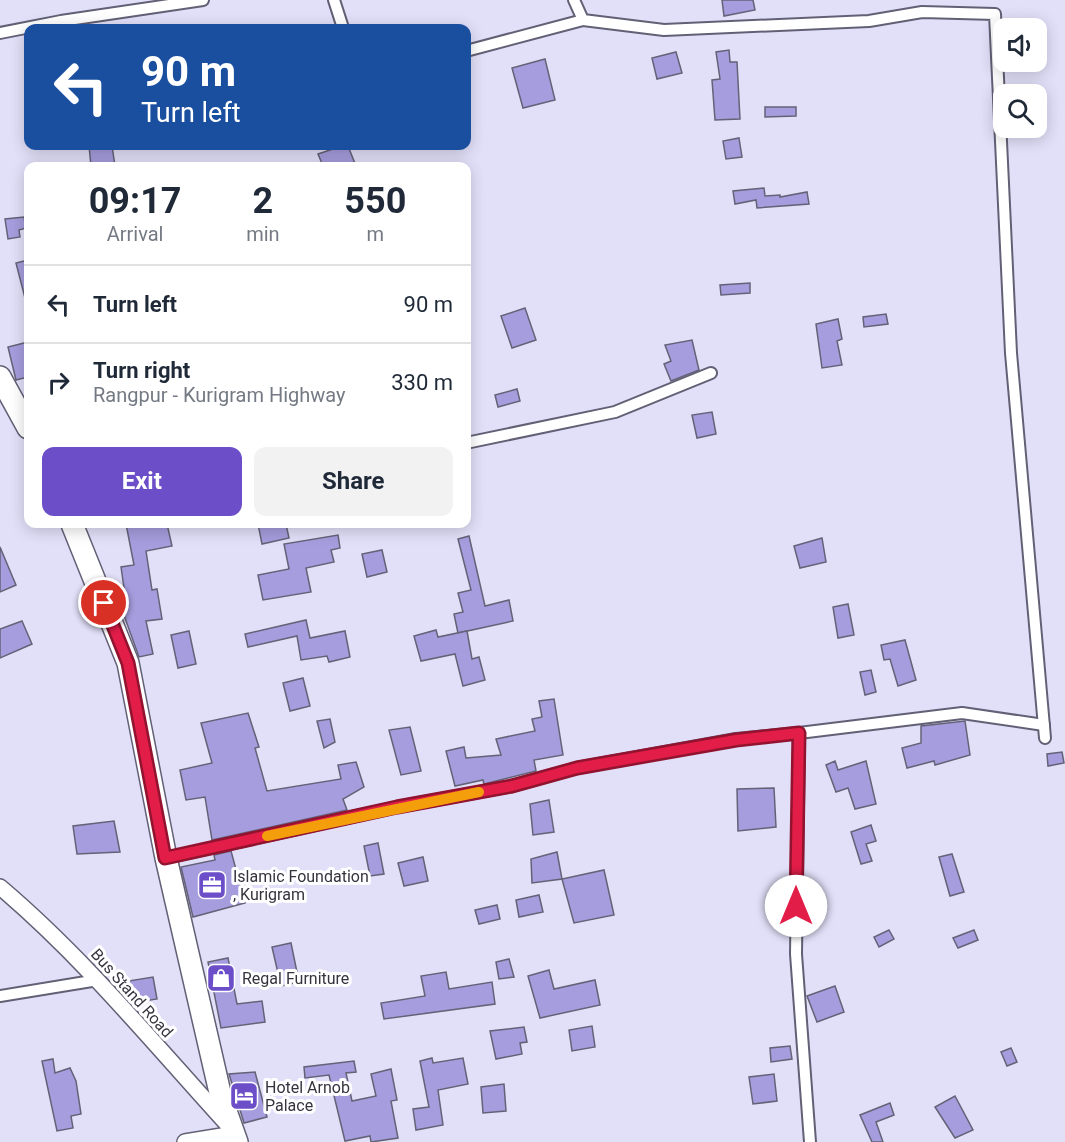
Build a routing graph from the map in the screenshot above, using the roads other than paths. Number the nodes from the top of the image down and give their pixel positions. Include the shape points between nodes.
1 (203, 0) edge
2 (334, 0) edge
3 (574, 0) edge
4 (583, 20) junction
5 (45, 24) edge
6 (342, 24) edge
7 (24, 28) edge
8 (0, 33) edge
9 (471, 50) edge
10 (711, 373) dead end
11 (0, 377) edge
12 (24, 422) edge
13 (471, 442) edge
14 (74, 528) edge
15 (1044, 725) junction
16 (799, 733) junction
17 (1046, 738) dead end
18 (165, 858) junction
19 (0, 887) edge
20 (98, 980) junction
21 (0, 996) edge
22 (234, 1135) edge
23 (185, 1142) edge
24 (810, 1142) edge

1 - 5 street
2 - 6 street
3 - 4 street
4 - 9 street
4 - 15 street via 664,30 869,21 922,12 995,14 1011,353
7 - 8 street
10 - 13 street via 615,412
11 - 12 highway
14 - 18 highway via 128,663
15 - 16 street via 962,713
15 - 17 street
16 - 18 street via 577,768 512,786
16 - 24 street via 796,954
18 - 22 highway via 221,1097
19 - 20 street, Bus Stand Road
20 - 21 street
20 - 22 street, Bus Stand Road
22 - 23 street

